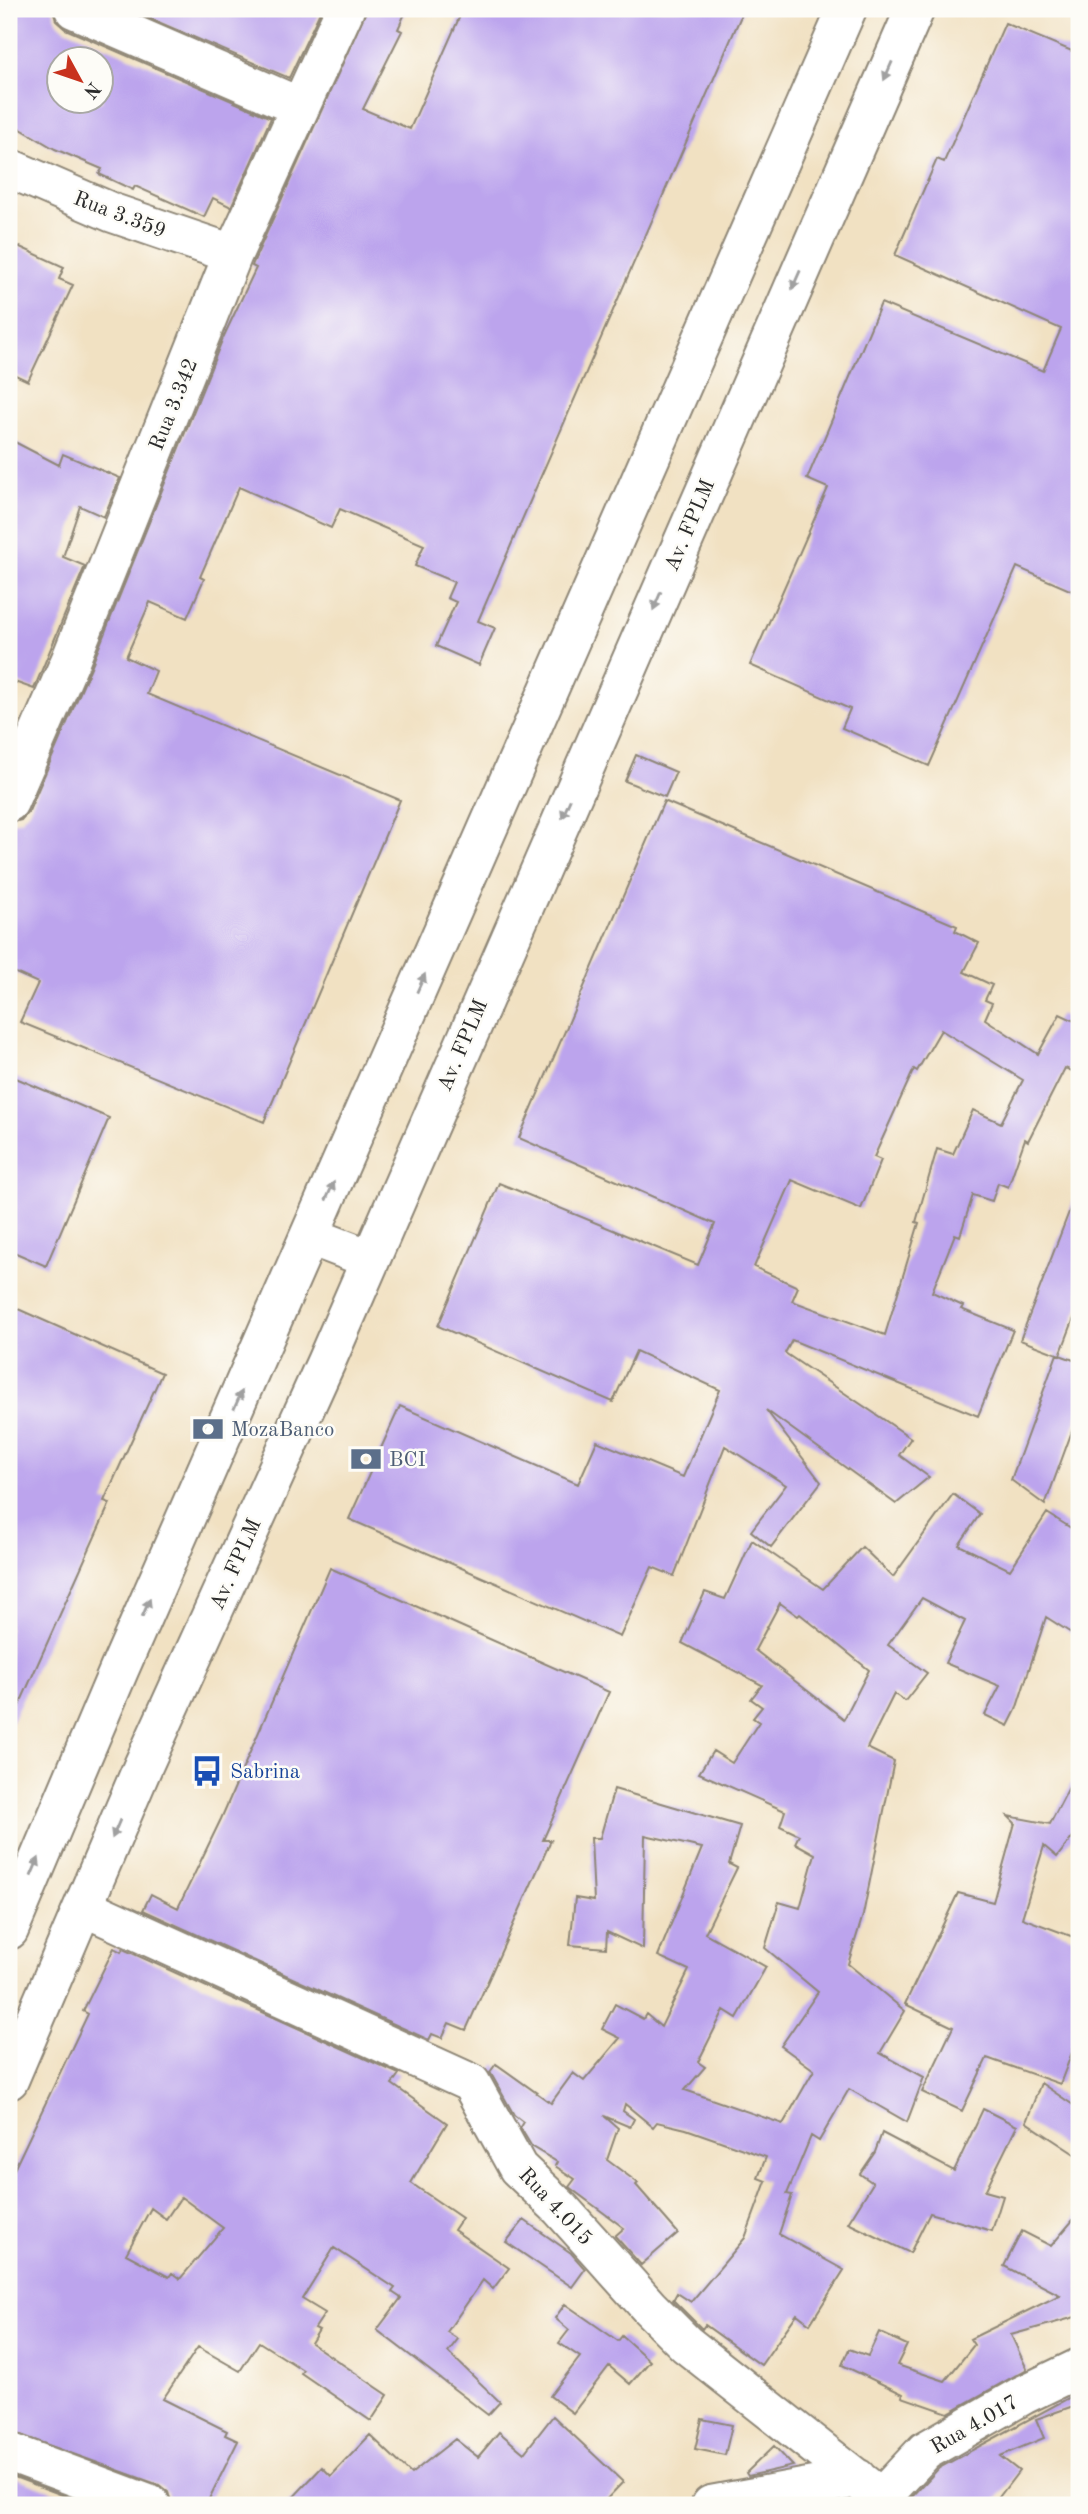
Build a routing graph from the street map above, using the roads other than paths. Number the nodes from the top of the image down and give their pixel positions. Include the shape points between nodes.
1 (74, 9) edge
2 (345, 9) edge
3 (847, 9) edge
4 (915, 9) edge
5 (300, 107) junction
6 (9, 168) edge
7 (233, 254) junction
8 (9, 802) edge
9 (310, 1236) junction
10 (370, 1259) junction
11 (84, 1907) junction
12 (9, 1930) edge
13 (9, 2080) edge
14 (1079, 2368) edge
15 (9, 2452) edge
16 (876, 2494) edge
17 (151, 2505) edge
18 (712, 2505) edge

1 - 5 main road
2 - 5 main road, Rua 3.342
9 -> 3 main road
4 -> 10 main road, Av. FPLM
5 - 7 main road, Rua 3.342
6 - 7 main road, Rua 3.359 via 113,213
7 - 8 main road, Rua 3.342
9 - 10 main road
12 -> 9 main road
10 -> 11 main road, Av. FPLM
11 - 13 main road, Av. FPLM
11 - 16 main road, Rua 4.015 via 471,2083 518,2168 561,2208 649,2307 686,2344
14 - 16 main road, Rua 4.017 via 925,2451
15 - 17 main road
16 - 18 main road

